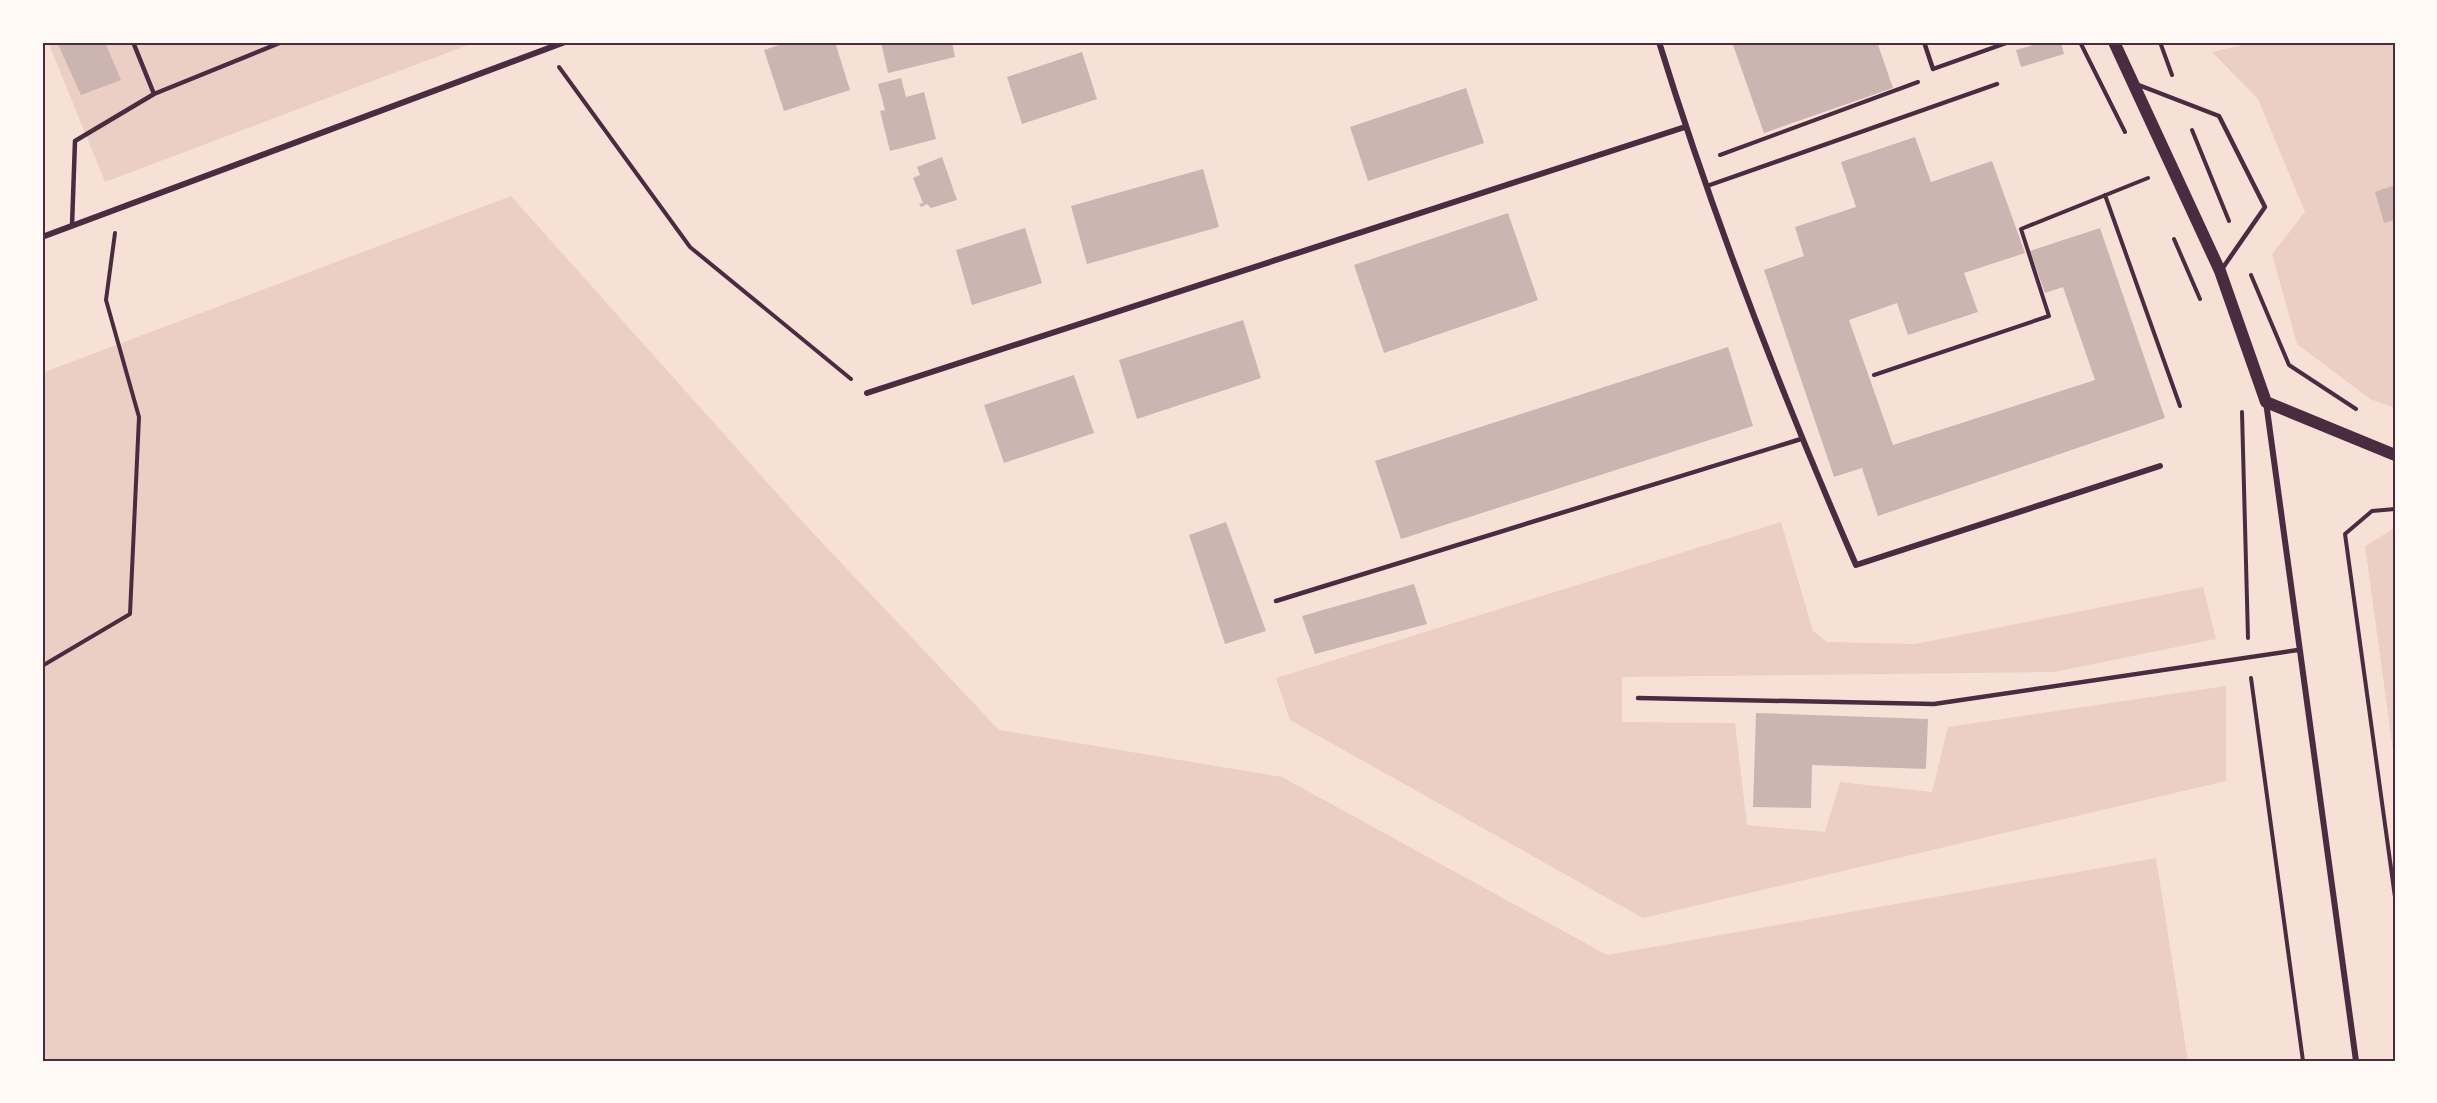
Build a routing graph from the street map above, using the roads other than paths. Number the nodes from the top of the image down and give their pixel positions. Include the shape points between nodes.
1 (133, 42) edge
2 (282, 42) edge
3 (565, 42) edge
4 (1659, 42) edge
5 (1924, 42) edge
6 (2009, 42) edge
7 (2114, 42) edge
8 (2133, 83) junction
9 (1997, 84) dead end
10 (154, 94) junction
11 (1685, 127) junction
12 (1707, 186) junction
13 (72, 226) junction
14 (42, 237) edge
15 (2220, 272) junction
16 (867, 393) road end
17 (2266, 402) junction
18 (1801, 439) junction
19 (2395, 455) edge
20 (2160, 466) dead end
21 (1276, 601) dead end
22 (2298, 650) junction
23 (1638, 698) dead end
24 (2356, 1061) edge

1 - 10 lane
2 - 10 lane
3 - 13 street
4 - 11 street
5 - 6 lane via 1933,69
7 - 8 main road
8 - 15 main road
8 - 15 lane via 2219,116 2265,207
9 - 12 lane
10 - 13 lane via 75,141
11 - 12 street
11 - 16 street
12 - 18 street
13 - 14 street
15 - 17 main road
17 - 19 main road
17 - 22 street
18 - 20 street via 1856,565
18 - 21 lane
22 - 23 lane via 1934,704
22 - 24 street

